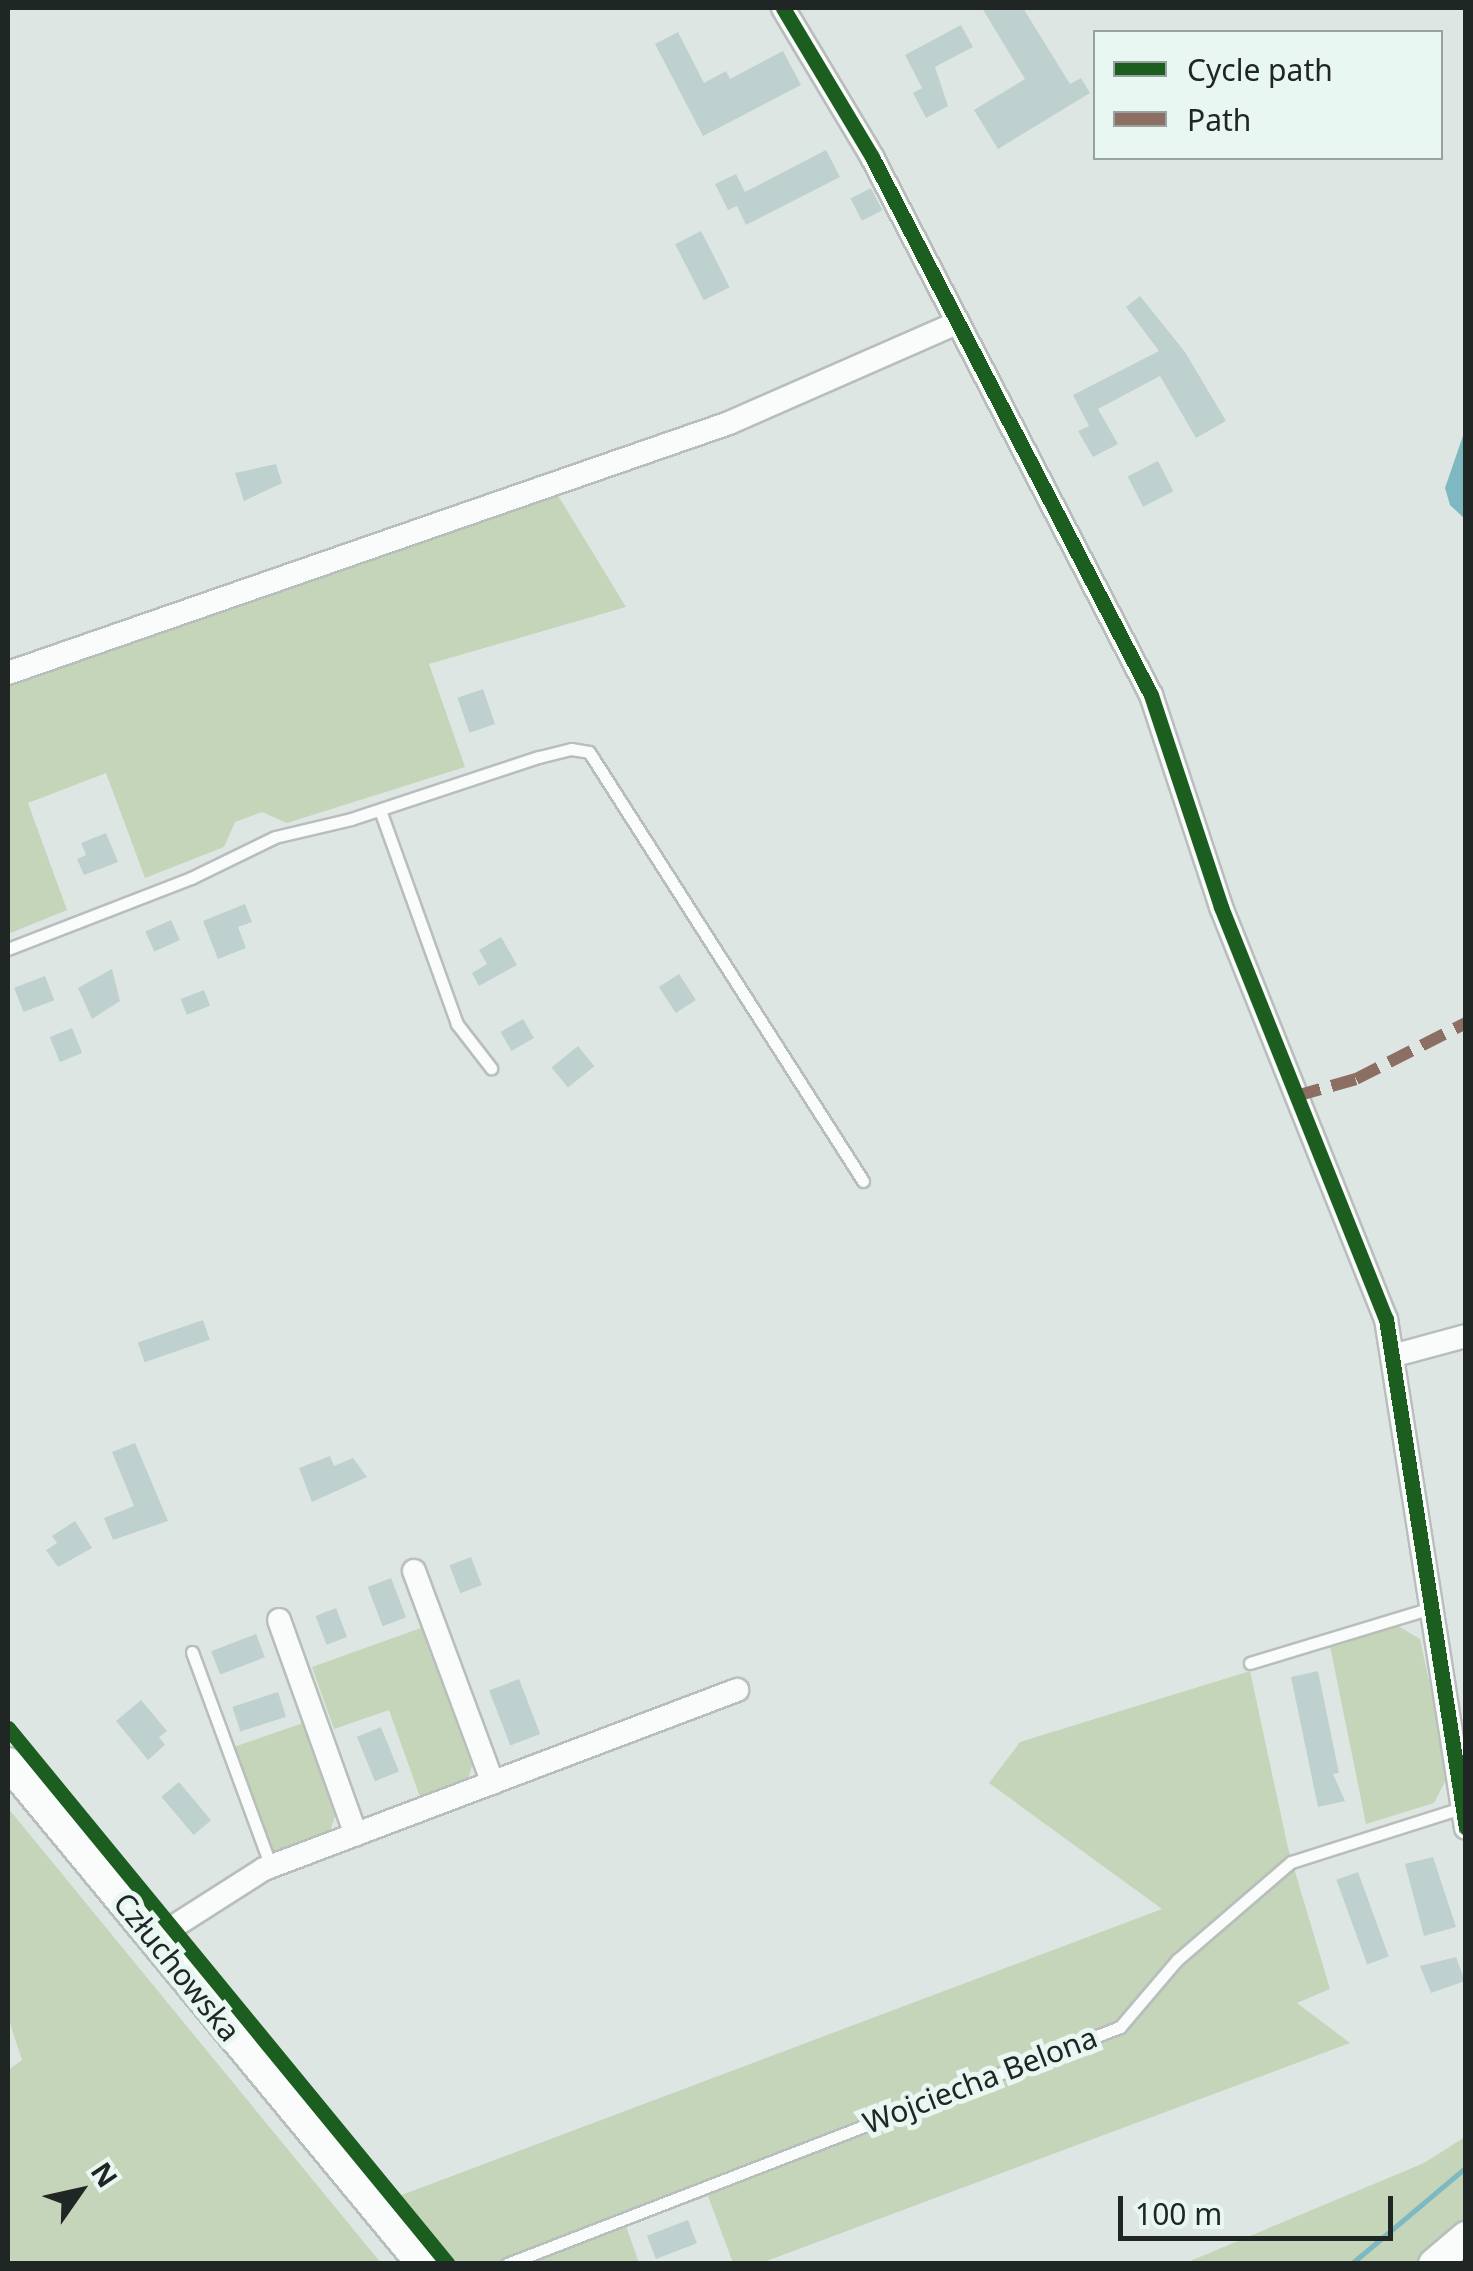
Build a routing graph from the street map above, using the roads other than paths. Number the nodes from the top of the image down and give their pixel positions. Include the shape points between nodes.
1 (784, 8) edge
2 (954, 324) junction
3 (8, 673) edge
4 (380, 810) junction
5 (8, 949) edge
6 (491, 1068) dead end
7 (863, 1181) dead end
8 (1466, 1336) edge
9 (1394, 1367) junction
10 (414, 1570) dead end
11 (1431, 1608) junction
12 (279, 1620) dead end
13 (192, 1652) dead end
14 (1250, 1663) dead end
15 (737, 1690) dead end
16 (8, 1764) edge
17 (493, 1783) junction
18 (1463, 1818) edge
19 (356, 1835) junction
20 (270, 1867) junction
21 (154, 1939) junction
22 (1466, 2238) edge
23 (422, 2264) edge
24 (507, 2264) edge
25 (1434, 2264) edge

1 - 2 street via 872,157
2 - 3 street via 730,423
2 - 9 street via 1151,696 1221,907 1386,1319
4 - 5 lane via 276,836 191,878
4 - 6 lane via 457,1024
4 - 7 lane via 539,757 589,752
8 - 9 street
9 - 11 street
10 - 17 street
11 - 14 lane
11 - 18 street
12 - 19 street
13 - 20 lane
15 - 17 street
16 - 21 main road, Człuchowska
17 - 19 street
18 - 24 lane, Wojciecha Belona via 1291,1862 1177,1960 1120,2027
19 - 20 street
20 - 21 street
21 - 23 main road, Człuchowska
22 - 25 main road

